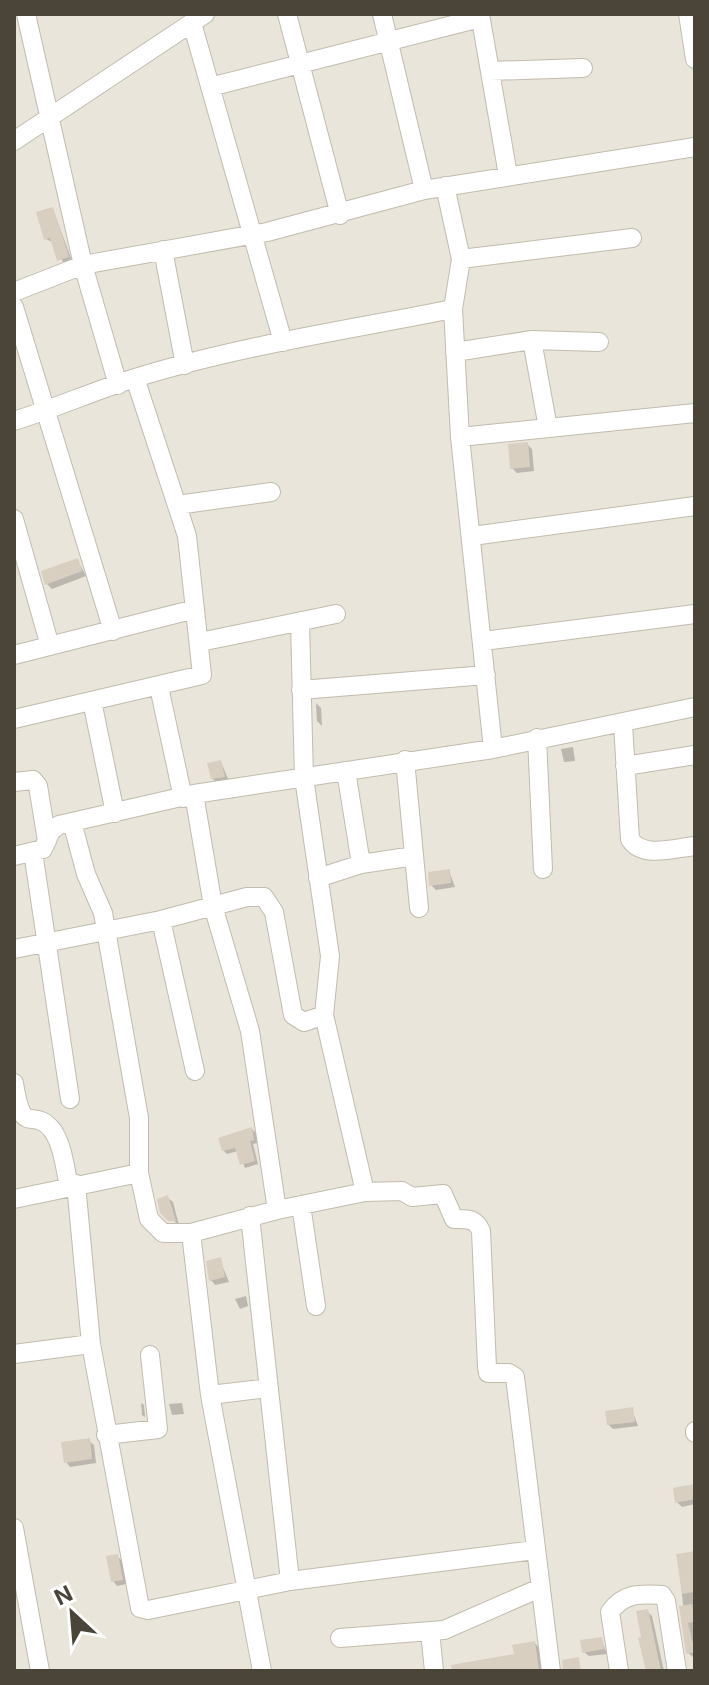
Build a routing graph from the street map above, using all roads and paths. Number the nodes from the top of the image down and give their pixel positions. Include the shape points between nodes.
1 (26, 14) edge
2 (287, 14) edge
3 (382, 14) edge
4 (688, 14) edge
5 (480, 16) edge
6 (190, 20) edge
7 (388, 39) junction
8 (695, 59) edge
9 (300, 62) junction
10 (583, 68) dead end
11 (490, 71) junction
12 (210, 87) junction
13 (48, 117) junction
14 (14, 141) edge
15 (695, 147) edge
16 (508, 175) junction
17 (445, 186) junction
18 (424, 190) junction
19 (340, 215) junction
20 (254, 232) junction
21 (632, 238) dead end
22 (163, 250) junction
23 (461, 259) junction
24 (83, 265) junction
25 (14, 292) edge
26 (453, 309) junction
27 (16, 318) edge
28 (532, 340) junction
29 (283, 342) junction
30 (599, 342) dead end
31 (455, 352) junction
32 (185, 365) junction
33 (126, 382) junction
34 (45, 411) junction
35 (695, 413) edge
36 (14, 421) edge
37 (548, 428) junction
38 (460, 437) junction
39 (271, 492) dead end
40 (177, 505) junction
41 (695, 506) edge
42 (14, 519) edge
43 (472, 536) junction
44 (18, 555) edge
45 (195, 609) junction
46 (336, 614) dead end
47 (695, 614) edge
48 (300, 622) junction
49 (113, 631) junction
50 (483, 641) junction
51 (200, 642) junction
52 (50, 646) junction
53 (14, 655) edge
54 (486, 675) junction
55 (159, 687) junction
56 (301, 690) junction
57 (92, 701) junction
58 (695, 707) edge
59 (14, 719) edge
60 (623, 724) junction
61 (537, 738) junction
62 (493, 749) junction
63 (695, 755) edge
64 (405, 760) junction
65 (625, 766) junction
66 (346, 771) junction
67 (304, 778) junction
68 (14, 782) edge
69 (188, 796) junction
70 (115, 813) junction
71 (72, 822) junction
72 (695, 846) edge
73 (40, 847) junction
74 (14, 856) edge
75 (414, 856) junction
76 (361, 864) junction
77 (543, 869) dead end
78 (318, 878) junction
79 (213, 906) junction
80 (419, 908) dead end
81 (161, 920) junction
82 (106, 932) junction
83 (44, 943) junction
84 (14, 949) edge
85 (324, 1015) junction
86 (195, 1071) dead end
87 (14, 1083) edge
88 (70, 1099) dead end
89 (20, 1122) edge
90 (139, 1173) junction
91 (72, 1185) junction
92 (365, 1192) junction
93 (14, 1199) edge
94 (301, 1205) junction
95 (277, 1210) junction
96 (250, 1216) junction
97 (191, 1233) junction
98 (316, 1306) dead end
99 (91, 1344) junction
100 (14, 1354) edge
101 (150, 1355) dead end
102 (269, 1388) junction
103 (210, 1395) junction
104 (106, 1435) junction
105 (14, 1528) edge
106 (535, 1550) junction
107 (290, 1581) junction
108 (540, 1588) junction
109 (247, 1589) junction
110 (430, 1631) junction
111 (340, 1638) dead end
112 (40, 1671) edge
113 (262, 1671) edge
114 (434, 1671) edge
115 (551, 1671) edge
116 (619, 1671) edge
117 (677, 1671) edge

1 - 13 street
2 - 9 street
3 - 7 street
4 - 8 street
5 - 7 street
5 - 11 street
6 - 12 street
6 - 13 street
7 - 9 street
7 - 18 street
9 - 12 street
9 - 19 street
10 - 11 street
11 - 16 street
12 - 20 street
13 - 14 street
13 - 24 street
15 - 16 street
16 - 17 street
17 - 18 street
17 - 23 street
18 - 19 street
19 - 20 street
20 - 22 street
20 - 29 street
21 - 23 street
22 - 24 street
22 - 32 street
23 - 26 street
24 - 25 street
24 - 33 street
26 - 29 street
26 - 31 street
27 - 34 street
28 - 30 street
28 - 31 street
28 - 37 street
29 - 32 street
31 - 38 street
32 - 33 street
33 - 34 street
33 - 40 street
34 - 36 street
34 - 49 street
35 - 37 street
37 - 38 street
38 - 43 street
39 - 40 street
40 - 45 street via 187,536
41 - 43 street
42 - 44 street
43 - 50 street
44 - 52 street
45 - 49 street
45 - 51 street
46 - 48 street
47 - 50 street
48 - 51 street
48 - 56 street
49 - 52 street
50 - 54 street
51 - 55 street via 202,675
52 - 53 street
54 - 56 street
54 - 62 street
55 - 57 street
55 - 69 street
56 - 67 street
57 - 59 street
57 - 70 street
58 - 60 street
60 - 61 street
60 - 65 street
61 - 62 street
61 - 77 street
62 - 64 street
63 - 65 street
64 - 66 street
64 - 75 street
65 - 72 street via 627,829 635,847 644,851
66 - 67 street
66 - 76 street
67 - 69 street
67 - 78 street
68 - 73 street via 33,780 38,786
69 - 70 street
69 - 79 street
70 - 71 street
71 - 73 street via 51,831
71 - 82 street via 86,874 100,898
73 - 74 street
73 - 83 street
75 - 76 street
75 - 80 street
76 - 78 street
78 - 85 street via 330,956
79 - 81 street
79 - 85 street via 264,897 274,912 293,1015 304,1022
79 - 95 street via 250,1031
81 - 82 street
81 - 86 street
82 - 83 street
82 - 90 street via 139,1118
83 - 84 street
83 - 88 street
85 - 92 street
87 - 89 street
89 - 91 street via 45,1124 53,1132
90 - 91 street
90 - 97 street via 152,1226 163,1233
91 - 93 street
91 - 99 street
92 - 94 street
92 - 106 street via 443,1194 454,1219 472,1219 481,1231 488,1373 515,1377
94 - 95 street
94 - 98 street
95 - 96 street
96 - 97 street
96 - 102 street
97 - 103 street
99 - 100 street
99 - 104 street
101 - 104 street via 158,1429
102 - 103 street
102 - 107 street
103 - 109 street
104 - 109 street via 140,1608
105 - 112 street
106 - 107 street
106 - 108 street
107 - 109 street
108 - 110 street via 444,1630
108 - 115 street
109 - 113 street
110 - 111 street
110 - 114 street
116 - 117 street via 610,1612 617,1602 644,1594 662,1595 666,1601

